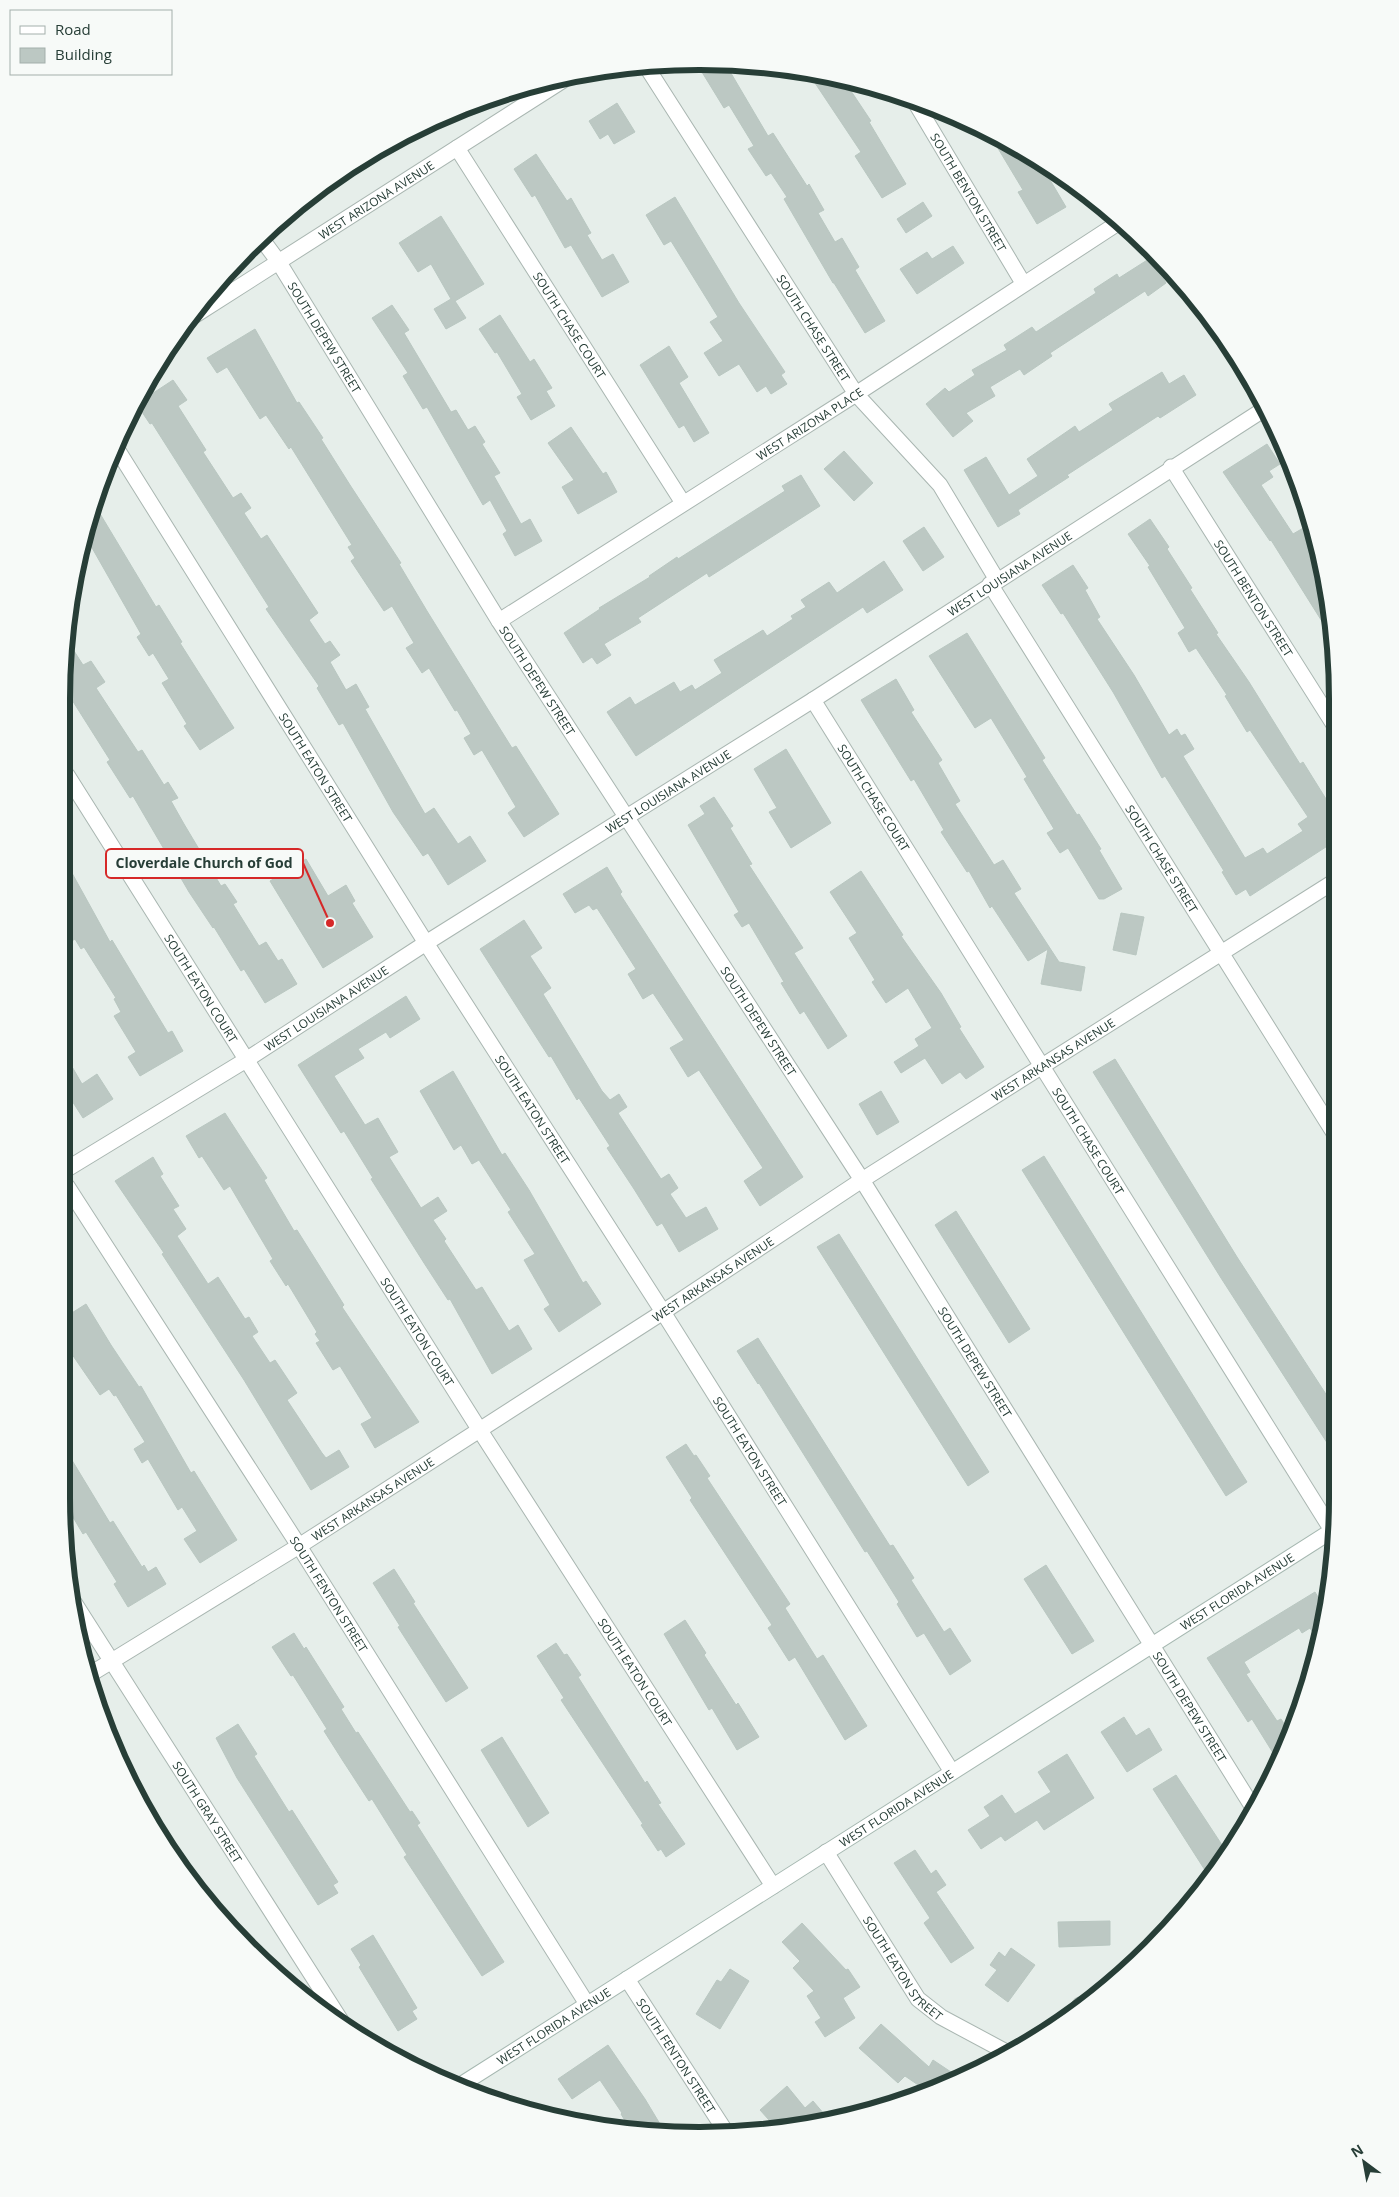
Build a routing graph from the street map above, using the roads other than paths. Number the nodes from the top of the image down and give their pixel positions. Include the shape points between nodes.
1 (650, 72) edge
2 (551, 88) edge
3 (920, 110) edge
4 (457, 148) junction
5 (1114, 225) edge
6 (265, 244) edge
7 (278, 261) junction
8 (1023, 284) junction
9 (209, 305) edge
10 (856, 394) junction
11 (1259, 412) edge
12 (120, 454) edge
13 (1171, 467) junction
14 (683, 503) junction
15 (993, 582) junction
16 (500, 621) junction
17 (813, 700) junction
18 (1329, 717) edge
19 (70, 780) edge
20 (626, 817) junction
21 (1329, 885) edge
22 (426, 943) junction
23 (1222, 953) junction
24 (246, 1060) junction
25 (1042, 1066) junction
26 (1329, 1125) edge
27 (70, 1167) edge
28 (862, 1180) junction
29 (70, 1191) edge
30 (663, 1312) junction
31 (479, 1429) junction
32 (1328, 1525) edge
33 (1328, 1533) edge
34 (299, 1546) junction
35 (81, 1614) edge
36 (1151, 1645) junction
37 (110, 1661) junction
38 (94, 1671) edge
39 (952, 1772) junction
40 (1250, 1803) edge
41 (826, 1852) junction
42 (773, 1886) junction
43 (627, 1979) junction
44 (587, 2004) junction
45 (334, 2010) edge
46 (1002, 2050) edge
47 (465, 2081) edge
48 (722, 2126) edge

1 - 10 street, SOUTH CHASE STREET
2 - 4 street, WEST ARIZONA AVENUE
3 - 8 street, SOUTH BENTON STREET
4 - 7 street, WEST ARIZONA AVENUE
4 - 14 street, SOUTH CHASE COURT
5 - 8 street, WEST ARIZONA PLACE
6 - 7 street, SOUTH DEPEW STREET
7 - 9 street, WEST ARIZONA AVENUE
7 - 16 street, SOUTH DEPEW STREET
8 - 10 street, WEST ARIZONA PLACE
10 - 14 street, WEST ARIZONA PLACE
10 - 15 street, SOUTH CHASE STREET via 940,485
11 - 13 street, WEST LOUISIANA AVENUE
12 - 22 street, SOUTH EATON STREET
13 - 15 street, WEST LOUISIANA AVENUE
13 - 18 street, SOUTH BENTON STREET
14 - 16 street, WEST ARIZONA PLACE
15 - 17 street, WEST LOUISIANA AVENUE
15 - 23 street, SOUTH CHASE STREET
16 - 20 street, SOUTH DEPEW STREET
17 - 20 street, WEST LOUISIANA AVENUE
17 - 25 street, SOUTH CHASE COURT
19 - 24 street, SOUTH EATON COURT
20 - 22 street, WEST LOUISIANA AVENUE
20 - 28 street, SOUTH DEPEW STREET
21 - 23 street, WEST ARKANSAS AVENUE
22 - 24 street, WEST LOUISIANA AVENUE
22 - 30 street, SOUTH EATON STREET
23 - 25 street, WEST ARKANSAS AVENUE
23 - 26 street, SOUTH CHASE STREET
24 - 27 street, WEST LOUISIANA AVENUE
24 - 31 street, SOUTH EATON COURT
25 - 28 street, WEST ARKANSAS AVENUE
25 - 32 street, SOUTH CHASE COURT
28 - 30 street, WEST ARKANSAS AVENUE
28 - 36 street, SOUTH DEPEW STREET
29 - 34 street, SOUTH FENTON STREET
30 - 31 street, WEST ARKANSAS AVENUE
30 - 39 street, SOUTH EATON STREET
31 - 34 street, WEST ARKANSAS AVENUE
31 - 42 street, SOUTH EATON COURT
33 - 36 street, WEST FLORIDA AVENUE
34 - 37 street, WEST ARKANSAS AVENUE
34 - 44 street, SOUTH FENTON STREET
35 - 37 street, SOUTH GRAY STREET
36 - 39 street, WEST FLORIDA AVENUE
36 - 40 street, SOUTH DEPEW STREET
37 - 38 street, WEST ARKANSAS AVENUE
37 - 45 street, SOUTH GRAY STREET
39 - 41 street, WEST FLORIDA AVENUE
41 - 42 street, WEST FLORIDA AVENUE
41 - 46 street, SOUTH EATON STREET via 918,1999 941,2017
42 - 43 street, WEST FLORIDA AVENUE
43 - 44 street, WEST FLORIDA AVENUE
43 - 48 street, SOUTH FENTON STREET
44 - 47 street, WEST FLORIDA AVENUE

